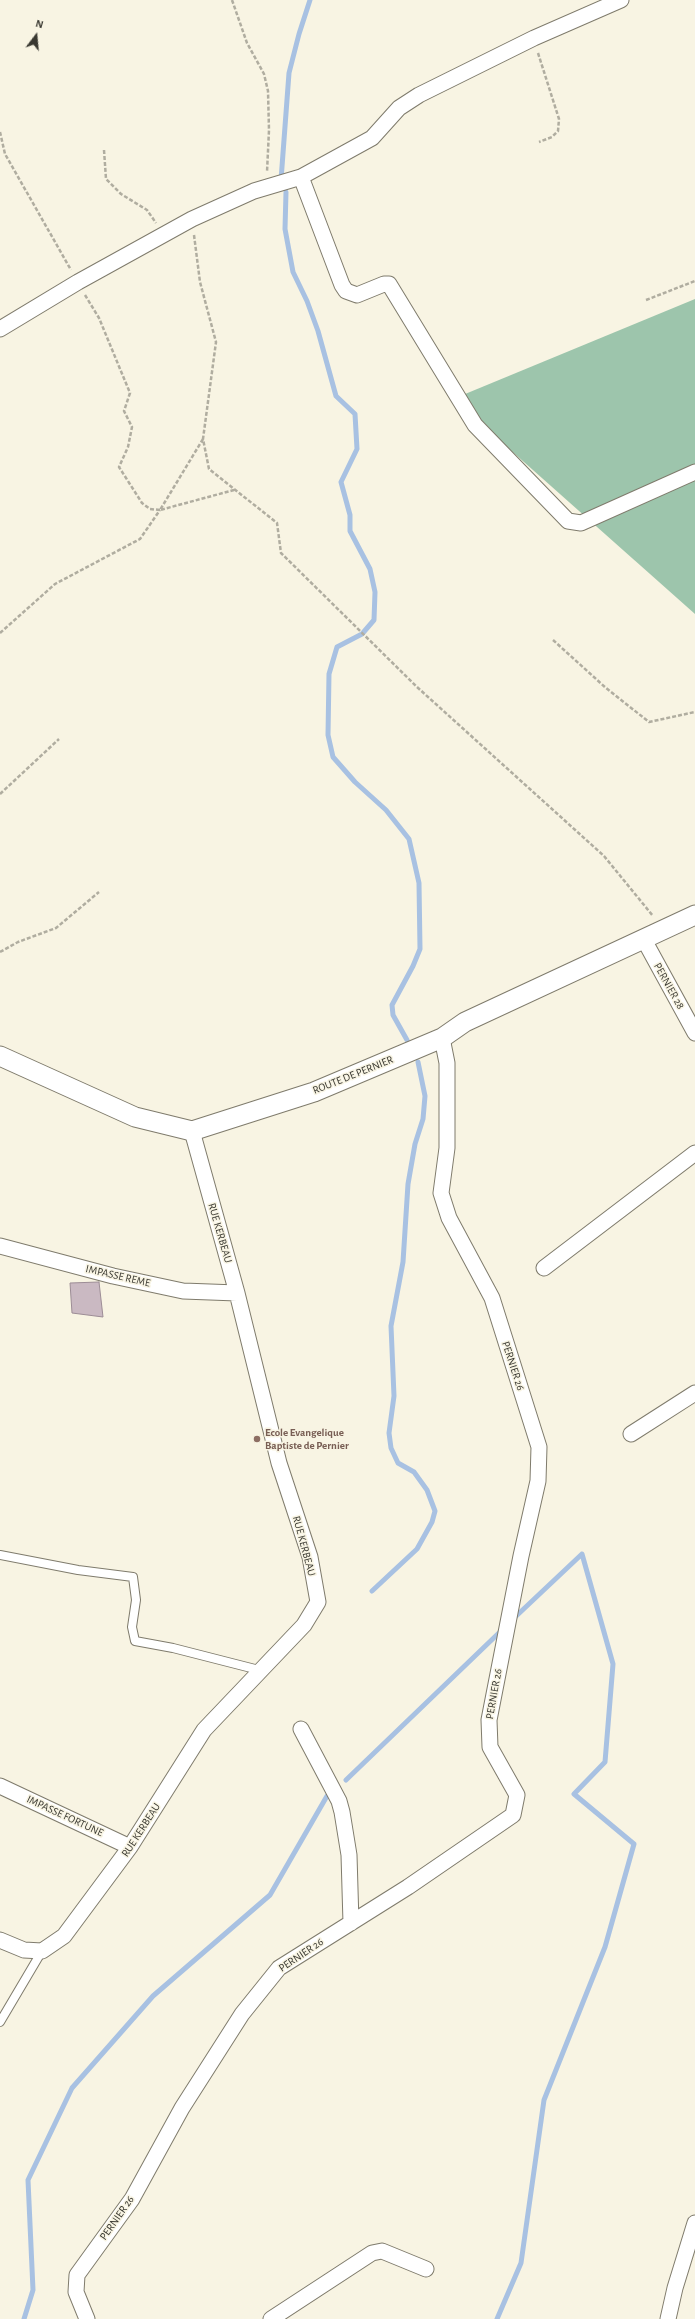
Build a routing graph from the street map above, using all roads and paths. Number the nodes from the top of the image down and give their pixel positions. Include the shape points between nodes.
1 (232, 0) edge
2 (621, 0) edge
3 (534, 38) junction
4 (0, 132) edge
5 (539, 142) dead end
6 (104, 150) dead end
7 (300, 177) junction
8 (267, 188) junction
9 (192, 219) junction
10 (164, 235) junction
11 (78, 282) junction
12 (695, 282) edge
13 (646, 300) dead end
14 (0, 329) edge
15 (203, 440) junction
16 (695, 472) edge
17 (235, 489) junction
18 (160, 510) junction
19 (0, 633) edge
20 (553, 640) dead end
21 (695, 712) edge
22 (59, 739) dead end
23 (0, 794) edge
24 (99, 892) dead end
25 (695, 915) edge
26 (664, 929) junction
27 (643, 938) junction
28 (0, 952) edge
29 (695, 1033) edge
30 (442, 1038) junction
31 (0, 1056) edge
32 (192, 1131) junction
33 (695, 1152) edge
34 (0, 1246) edge
35 (544, 1268) dead end
36 (237, 1292) junction
37 (695, 1393) edge
38 (631, 1434) dead end
39 (0, 1554) edge
40 (259, 1670) junction
41 (301, 1729) dead end
42 (0, 1786) edge
43 (130, 1847) junction
44 (351, 1923) junction
45 (0, 1940) edge
46 (42, 1951) junction
47 (0, 2022) edge
48 (695, 2223) edge
49 (426, 2269) dead end
50 (86, 2319) edge
51 (271, 2319) edge
52 (668, 2319) edge

1 - 8 path via 247,43 264,74 268,91
2 - 3 street
3 - 5 path via 559,119 558,131 552,137
3 - 7 street via 419,95 399,108 372,138
4 - 11 path via 5,154
6 - 10 path via 106,179 121,194 147,210
7 - 8 street
7 - 16 street via 342,286 346,291 357,294 389,284 475,425 568,521 581,523
8 - 9 street via 254,190
9 - 10 street
9 - 15 path via 200,282 216,342
10 - 11 street
11 - 14 street
11 - 18 path via 99,318 130,393 124,411 132,427 128,447 119,468 142,503 150,509
12 - 13 path
15 - 17 path via 209,469
15 - 18 path
17 - 18 path
17 - 26 path via 277,523 280,553 417,688 604,856
18 - 19 path via 140,539 55,584
20 - 21 path via 606,688 650,722
22 - 23 path
24 - 28 path via 56,928 18,942
25 - 26 street, ROUTE DE PERNIER
26 - 27 street, ROUTE DE PERNIER
27 - 29 street, PERNIER 28
27 - 30 street, ROUTE DE PERNIER via 465,1022
30 - 32 street, ROUTE DE PERNIER via 314,1092
30 - 44 street, PERNIER 26 via 447,1063 447,1148 441,1193 449,1218 492,1298 539,1447 538,1481 489,1720 490,1747 517,1795 513,1815
31 - 32 street via 135,1117
32 - 36 street, RUE KERBEAU
33 - 35 street
34 - 36 street, IMPASSE REME via 113,1276 183,1291
36 - 40 street, RUE KERBEAU via 279,1463 310,1556 318,1602 304,1625
37 - 38 street
39 - 40 lane via 132,1577 136,1600 132,1627 135,1641
40 - 43 street, RUE KERBEAU via 204,1730
41 - 44 street via 339,1801 342,1812 349,1855
42 - 43 street, IMPASSE FORTUNE
43 - 46 street, RUE KERBEAU via 64,1936
44 - 50 street, PERNIER 26 via 279,1968 242,2014 182,2108 132,2199 77,2275 76,2292
45 - 46 street via 24,1950
46 - 47 lane
48 - 52 street
49 - 51 street via 382,2251 372,2253

